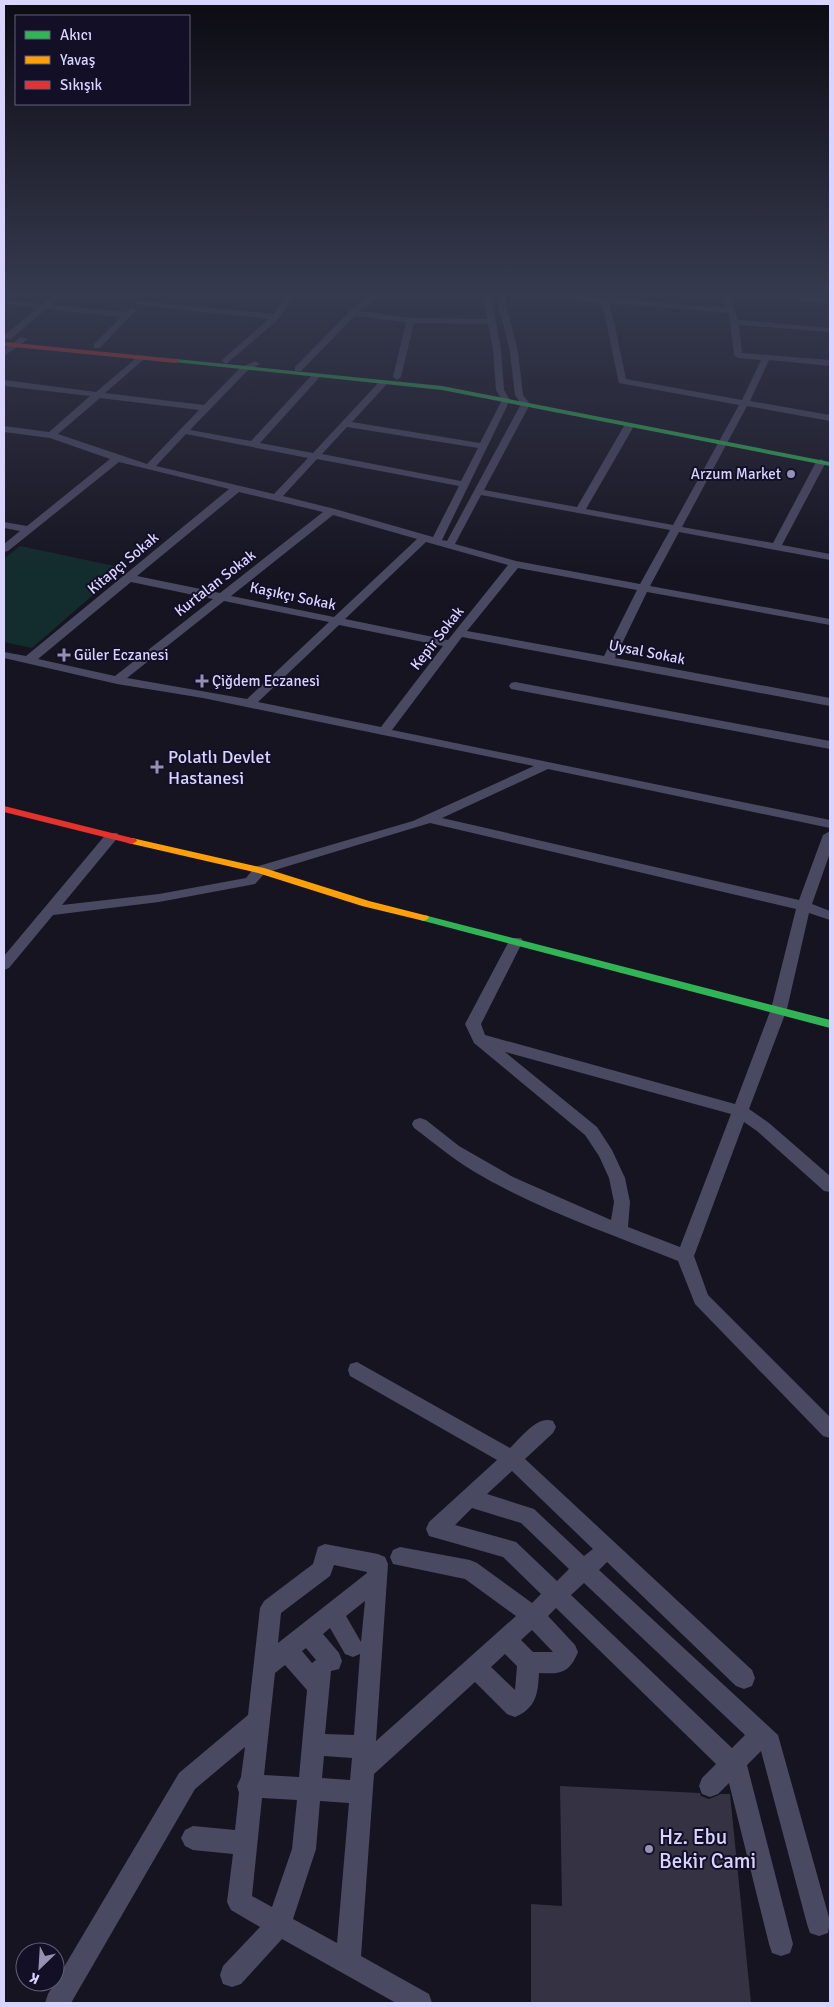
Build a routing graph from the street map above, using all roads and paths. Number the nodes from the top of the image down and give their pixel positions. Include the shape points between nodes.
1 (53, 389) edge
2 (105, 389) edge
3 (225, 389) edge
4 (304, 389) edge
5 (377, 389) edge
6 (448, 389) edge
7 (489, 389) edge
8 (502, 389) edge
9 (520, 389) edge
10 (663, 389) edge
11 (751, 389) edge
12 (99, 394) junction
13 (503, 395) junction
14 (522, 400) junction
15 (744, 404) junction
16 (206, 408) junction
17 (830, 418) edge
18 (347, 424) junction
19 (629, 426) junction
20 (9, 430) edge
21 (183, 431) junction
22 (51, 436) junction
23 (725, 438) junction
24 (4, 440) edge
25 (253, 445) junction
26 (484, 446) junction
27 (316, 456) junction
28 (117, 458) junction
29 (827, 460) edge
30 (149, 467) junction
31 (464, 484) junction
32 (237, 488) junction
33 (479, 492) junction
34 (278, 497) junction
35 (331, 511) junction
36 (580, 511) junction
37 (4, 525) edge
38 (675, 528) junction
39 (28, 529) junction
40 (424, 538) junction
41 (436, 542) junction
42 (449, 546) junction
43 (776, 547) junction
44 (4, 549) edge
45 (830, 557) edge
46 (515, 564) junction
47 (129, 578) junction
48 (643, 588) junction
49 (221, 597) junction
50 (337, 621) junction
51 (830, 622) edge
52 (459, 633) junction
53 (450, 644) junction
54 (4, 655) edge
55 (608, 660) junction
56 (28, 661) junction
57 (117, 680) junction
58 (516, 686) dead end
59 (830, 702) edge
60 (250, 703) junction
61 (385, 731) junction
62 (830, 745) edge
63 (547, 765) junction
64 (4, 809) edge
65 (429, 819) junction
66 (830, 824) edge
67 (830, 835) edge
68 (112, 836) junction
69 (260, 870) junction
70 (804, 906) junction
71 (50, 912) junction
72 (830, 916) edge
73 (516, 941) junction
74 (4, 965) edge
75 (779, 1009) junction
76 (830, 1024) edge
77 (480, 1039) junction
78 (740, 1111) junction
79 (420, 1124) dead end
80 (830, 1186) edge
81 (619, 1230) junction
82 (685, 1256) junction
83 (357, 1370) dead end
84 (546, 1427) dead end
85 (830, 1430) edge
86 (512, 1459) junction
87 (469, 1498) junction
88 (607, 1549) junction
89 (400, 1557) dead end
90 (584, 1569) junction
91 (377, 1578) junction
92 (557, 1594) junction
93 (333, 1613) junction
94 (533, 1616) junction
95 (308, 1633) junction
96 (506, 1640) junction
97 (353, 1647) dead end
98 (286, 1650) junction
99 (528, 1662) junction
100 (476, 1667) junction
101 (264, 1668) junction
102 (323, 1672) junction
103 (744, 1678) dead end
104 (258, 1721) junction
105 (761, 1735) junction
106 (313, 1744) junction
107 (363, 1758) junction
108 (732, 1764) junction
109 (250, 1786) junction
110 (710, 1786) dead end
111 (309, 1790) junction
112 (361, 1792) junction
113 (193, 1838) dead end
114 (245, 1843) junction
115 (279, 1924) junction
116 (819, 1924) dead end
117 (781, 1944) dead end
118 (348, 1963) junction
119 (232, 1975) dead end
120 (57, 2003) edge
121 (420, 2003) edge

1 - 12 street
2 - 12 street
3 - 16 street
4 - 25 street
5 - 18 street
6 - 13 street
7 - 13 street
8 - 13 street
9 - 14 street
10 - 15 street
11 - 15 street
12 - 16 street
12 - 22 street
13 - 14 street
13 - 26 street
14 - 19 street
14 - 23 street
14 - 33 street
15 - 17 street
15 - 23 street
16 - 21 street
18 - 26 street
18 - 27 street
19 - 23 street
19 - 36 street
20 - 22 street
20 - 24 street
21 - 25 street
21 - 30 street
22 - 28 street
23 - 29 street
23 - 38 street
25 - 27 street
26 - 31 street
27 - 31 street
27 - 34 street
28 - 30 street
28 - 39 street
29 - 43 street
30 - 32 street
31 - 41 street
32 - 34 street
32 - 47 street, Kitapçı Sokak
33 - 36 street
33 - 42 street
34 - 35 street
35 - 40 street
35 - 49 street, Kurtalan Sokak
36 - 38 street
37 - 39 street
38 - 43 street
38 - 48 street
39 - 44 street
40 - 41 street
40 - 50 street
41 - 42 street
42 - 46 street
43 - 45 street
46 - 48 street
46 - 52 street, Kepir Sokak
47 - 49 street, Kaşıkçı Sokak
47 - 56 street, Kitapçı Sokak
48 - 51 street
48 - 55 street
49 - 50 street, Kaşıkçı Sokak
49 - 57 street, Kurtalan Sokak
50 - 53 street, Kaşıkçı Sokak
50 - 60 street
52 - 53 street, Kepir Sokak
52 - 55 street, Uysal Sokak
53 - 61 street, Kepir Sokak
54 - 56 street
55 - 59 street, Uysal Sokak
56 - 57 street
57 - 60 street
58 - 62 street
60 - 61 street
61 - 63 street
63 - 65 street
63 - 66 street
64 - 68 street
65 - 69 street
65 - 70 street
67 - 70 street
68 - 69 street
68 - 71 street
69 - 71 street via 250,881 159,898
69 - 73 street via 366,904
70 - 72 street
70 - 75 street
71 - 74 street
73 - 75 street
73 - 77 street via 474,1024
75 - 76 street
75 - 78 street
77 - 78 street
77 - 81 street via 591,1131 618,1178 622,1202
78 - 80 street
78 - 82 street
79 - 81 street via 452,1150 506,1181
81 - 82 street
82 - 85 street via 701,1299
83 - 86 street
84 - 86 street
86 - 87 street
86 - 88 street
87 - 90 street via 527,1516
87 - 92 street via 436,1529 509,1548
88 - 90 street
88 - 103 street
89 - 94 street via 470,1570
90 - 92 street
90 - 105 street
91 - 93 street
91 - 101 street via 378,1564 324,1554 323,1569 271,1608
91 - 107 street
92 - 94 street
92 - 108 street
93 - 95 street
93 - 97 street
94 - 96 street
94 - 99 street via 567,1652 558,1663
95 - 98 street
95 - 102 street
96 - 99 street
96 - 100 street
98 - 101 street
98 - 102 street
99 - 100 street via 527,1693 515,1706
100 - 107 street
101 - 104 street
102 - 106 street
104 - 109 street
104 - 120 street via 187,1781
105 - 108 street
105 - 116 street via 770,1743
106 - 107 street
106 - 111 street
107 - 112 street
108 - 110 street
108 - 117 street via 737,1768
109 - 111 street
109 - 114 street
111 - 112 street
111 - 115 street via 304,1850
112 - 118 street
113 - 114 street
114 - 115 street via 239,1902
115 - 118 street
115 - 119 street
118 - 121 street

